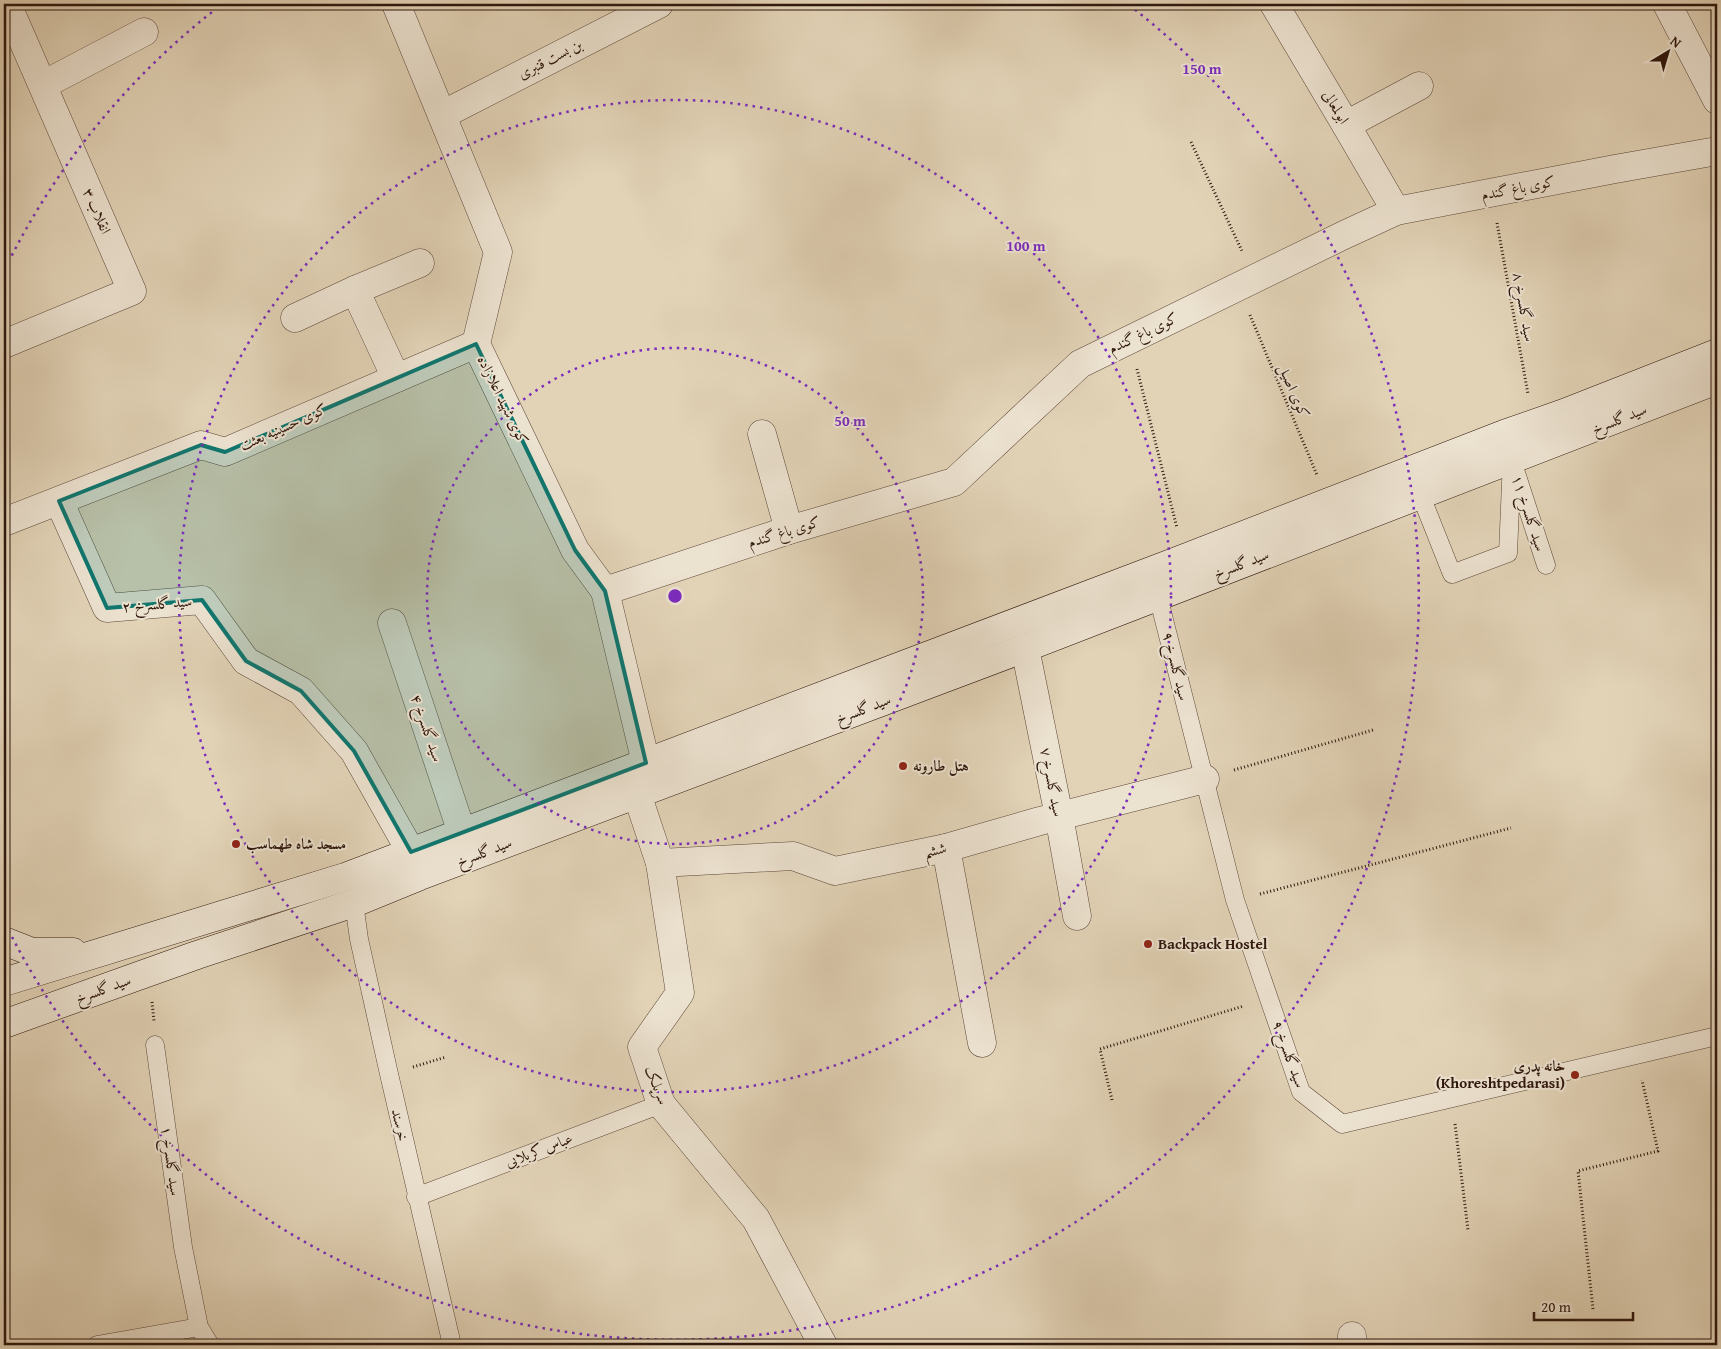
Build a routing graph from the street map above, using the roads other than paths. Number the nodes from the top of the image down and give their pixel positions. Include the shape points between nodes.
1 (7, 4) edge
2 (396, 4) edge
3 (659, 4) edge
4 (1274, 4) edge
5 (1667, 4) edge
6 (144, 32) dead end
7 (43, 85) junction
8 (1419, 86) dead end
9 (1717, 100) edge
10 (442, 115) junction
11 (1346, 124) junction
12 (1717, 151) edge
13 (1396, 211) junction
14 (420, 263) dead end
15 (355, 290) junction
16 (295, 318) dead end
17 (4, 344) edge
18 (476, 344) junction
19 (1717, 353) edge
20 (396, 378) junction
21 (1717, 380) edge
22 (762, 434) dead end
23 (1504, 434) junction
24 (1512, 460) junction
25 (1411, 470) junction
26 (1421, 496) junction
27 (59, 500) junction
28 (4, 522) edge
29 (789, 530) junction
30 (1546, 565) dead end
31 (605, 591) junction
32 (1158, 596) junction
33 (392, 623) dead end
34 (1025, 648) junction
35 (646, 763) junction
36 (1205, 779) junction
37 (637, 794) junction
38 (1059, 816) junction
39 (462, 833) junction
40 (946, 848) junction
41 (411, 852) junction
42 (660, 863) junction
43 (354, 903) junction
44 (1077, 916) dead end
45 (4, 941) edge
46 (107, 951) junction
47 (4, 982) edge
48 (4, 1024) edge
49 (1717, 1036) edge
50 (982, 1043) dead end
51 (155, 1045) road end
52 (661, 1104) junction
53 (416, 1197) junction
54 (199, 1327) junction
55 (98, 1345) edge
56 (210, 1345) edge
57 (452, 1345) edge
58 (823, 1345) edge

1 - 7 street, انقلاب ۳
2 - 10 street, کوی شهید اعلازاده
3 - 10 street, بن بست قنبری
4 - 11 street, ابولمعالی
5 - 9 street
6 - 7 street
7 - 17 street, انقلاب ۳ via 132,291
8 - 11 street
10 - 18 street, کوی شهید اعلازاده via 498,252
11 - 13 street, ابولمعالی
12 - 13 street, کوی باغ گندم
13 - 29 street, کوی باغ گندم via 1080,364 954,482
14 - 15 street
15 - 16 street
15 - 20 street
18 - 20 street, کوی حسینیه بعثت
18 - 31 street, کوی شهید اعلازاده via 575,550
19 - 23 street, سید گلسرخ
20 - 27 street, کوی حسینیه بعثت via 225,452 202,445
21 - 24 street, سید گلسرخ
22 - 29 street
23 - 24 street
23 - 25 street, سید گلسرخ
24 - 26 street, سید گلسرخ
24 - 26 lane via 1508,553 1452,574
24 - 30 lane, سید گلسرخ ۱۱
25 - 26 street
25 - 35 street, سید گلسرخ
26 - 32 street, سید گلسرخ
27 - 28 street, کوی حسینیه بعثت
27 - 41 street, سید گلسرخ ۲ via 107,608 202,600 246,661 301,691 354,750
29 - 31 street, کوی باغ گندم
31 - 35 street, کوی شهید اعلازاده
32 - 34 street, سید گلسرخ
32 - 36 lane, سید گلسرخ ۹
33 - 39 street, سید گلسرخ ۴
34 - 37 street, سید گلسرخ
34 - 38 street, سید گلسرخ ۷
35 - 39 street, سید گلسرخ
36 - 38 street, ششم
36 - 49 lane, سید گلسرخ ۹ via 1235,900 1301,1092 1342,1124
37 - 42 street, سرپلک
37 - 43 street, سید گلسرخ
38 - 40 street, ششم
38 - 44 street, سید گلسرخ ۷
39 - 41 street, سید گلسرخ
40 - 42 street, ششم via 835,871 793,856
40 - 50 street
41 - 46 street, سید گلسرخ via 345,877
42 - 52 street, سرپلک via 680,993 642,1047
43 - 48 street, سید گلسرخ
43 - 53 lane, خرسند via 359,940
45 - 46 street via 32,952
46 - 47 street, سید گلسرخ
51 - 54 lane, سید گلسرخ ۱ via 183,1247
52 - 53 lane, عباس کربلایی
52 - 58 street, سرپلک via 756,1219
53 - 57 lane, خرسند
54 - 55 lane
54 - 56 lane, سید گلسرخ ۱

